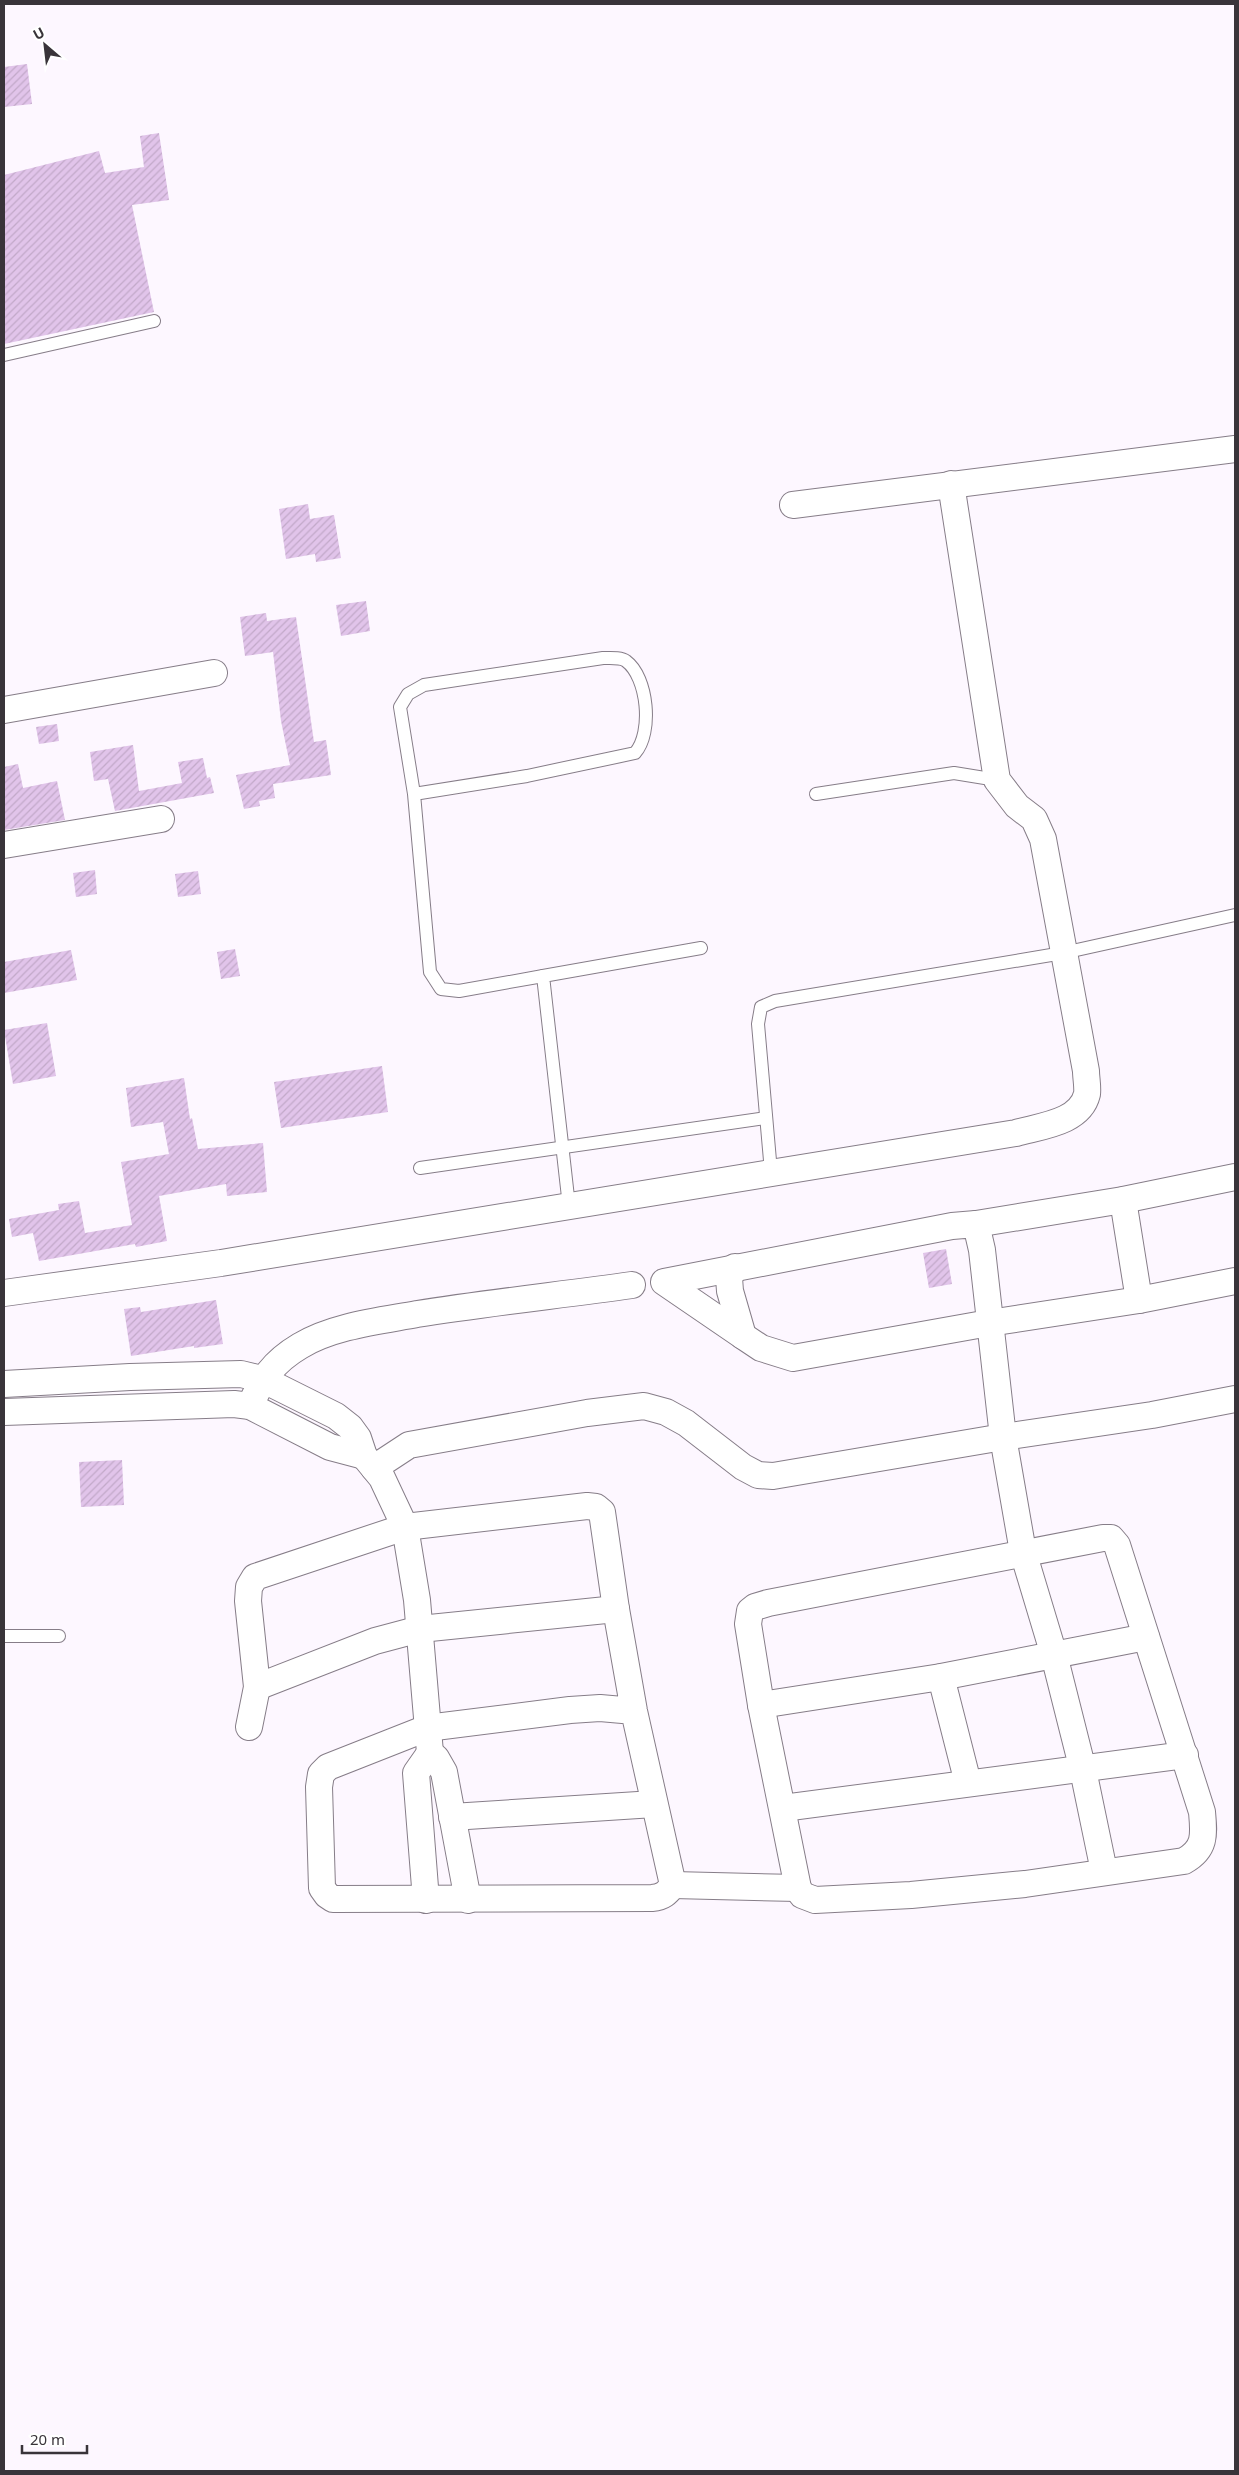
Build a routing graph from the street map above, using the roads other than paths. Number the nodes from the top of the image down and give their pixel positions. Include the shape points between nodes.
1 (154, 321) dead end
2 (4, 355) edge
3 (1235, 449) edge
4 (951, 484) junction
5 (793, 505) dead end
6 (214, 673) dead end
7 (4, 710) edge
8 (996, 780) junction
9 (414, 794) junction
10 (816, 794) dead end
11 (161, 819) dead end
12 (4, 845) edge
13 (1235, 915) edge
14 (701, 948) dead end
15 (1064, 953) junction
16 (543, 976) junction
17 (766, 1118) junction
18 (564, 1149) junction
19 (420, 1168) dead end
20 (772, 1172) junction
21 (1235, 1177) edge
22 (1123, 1200) junction
23 (570, 1206) junction
24 (976, 1224) junction
25 (735, 1267) junction
26 (1235, 1280) edge
27 (632, 1285) dead end
28 (4, 1293) edge
29 (1140, 1300) junction
30 (988, 1323) junction
31 (743, 1336) junction
32 (107, 1379) junction
33 (262, 1379) junction
34 (4, 1384) edge
35 (1235, 1399) edge
36 (250, 1406) junction
37 (107, 1408) junction
38 (4, 1412) edge
39 (1003, 1437) junction
40 (369, 1462) junction
41 (404, 1527) junction
42 (1023, 1552) junction
43 (616, 1609) junction
44 (420, 1629) junction
45 (4, 1636) edge
46 (59, 1636) dead end
47 (1146, 1638) junction
48 (1054, 1655) junction
49 (941, 1677) junction
50 (257, 1687) junction
51 (761, 1706) junction
52 (634, 1711) junction
53 (249, 1727) dead end
54 (427, 1728) junction
55 (430, 1754) junction
56 (1185, 1755) junction
57 (1083, 1770) junction
58 (968, 1783) junction
59 (654, 1804) junction
60 (782, 1808) junction
61 (452, 1818) junction
62 (1104, 1871) junction
63 (673, 1885) junction
64 (798, 1888) junction
65 (426, 1900) junction
66 (468, 1900) junction

1 - 2 lane
3 - 4 street
4 - 5 street
4 - 8 street
6 - 7 street
8 - 10 lane via 954,773
8 - 15 street via 1017,806 1034,819 1043,839
9 - 9 lane via 527,776 635,753 642,746 646,729 644,694 636,671 624,659 603,658 424,685 408,694 400,707
9 - 16 lane via 430,972 441,989 459,991
11 - 12 street
13 - 15 lane
14 - 16 lane
15 - 17 lane via 775,1001 761,1007 758,1024
15 - 20 street via 1086,1071 1087,1093 1082,1107 1064,1120 1016,1133
16 - 18 lane
17 - 18 lane
17 - 20 lane
18 - 19 lane
18 - 23 lane
20 - 23 street
21 - 22 street
22 - 24 street
22 - 29 street
23 - 28 street via 221,1263
24 - 25 street
24 - 30 street via 982,1250
25 - 31 street via 729,1278 730,1291
25 - 31 street via 664,1282
26 - 29 street
27 - 33 street via 378,1321 318,1336 299,1346
29 - 30 street
30 - 31 street via 793,1358 762,1348
30 - 39 street
32 - 33 street via 241,1374
32 - 34 street
32 - 37 street
33 - 36 street
33 - 40 street via 336,1416 358,1438
35 - 39 street
36 - 37 street
36 - 40 street via 330,1447
37 - 38 street
39 - 40 street via 802,1472 758,1475 686,1423 666,1412 644,1406 408,1445
39 - 42 street
40 - 41 street via 382,1478
41 - 43 street via 548,1509 596,1507 604,1520
41 - 44 street
41 - 50 street via 255,1577 249,1587 248,1601
42 - 47 street via 1111,1538 1117,1545
42 - 48 street
42 - 51 street via 754,1607 748,1624
43 - 44 street
43 - 52 street
44 - 50 street via 375,1640
44 - 54 street
45 - 46 lane
47 - 48 street
47 - 56 street
48 - 49 street
48 - 57 street
49 - 51 street
49 - 58 street
50 - 53 street
51 - 60 street
52 - 54 street via 570,1710
52 - 59 street
54 - 55 street
54 - 65 street via 328,1767 321,1774 319,1787 322,1888 327,1895 333,1899
55 - 61 street via 444,1772
55 - 65 street via 416,1774
56 - 57 street
56 - 62 street via 1202,1812 1204,1834 1195,1855 1184,1861
57 - 58 street
57 - 62 street
58 - 60 street
59 - 61 street
59 - 63 street
60 - 64 street
61 - 66 street
62 - 64 street via 1025,1884 844,1899 815,1900 802,1895
63 - 64 street
63 - 66 street via 661,1897 652,1898
65 - 66 street

